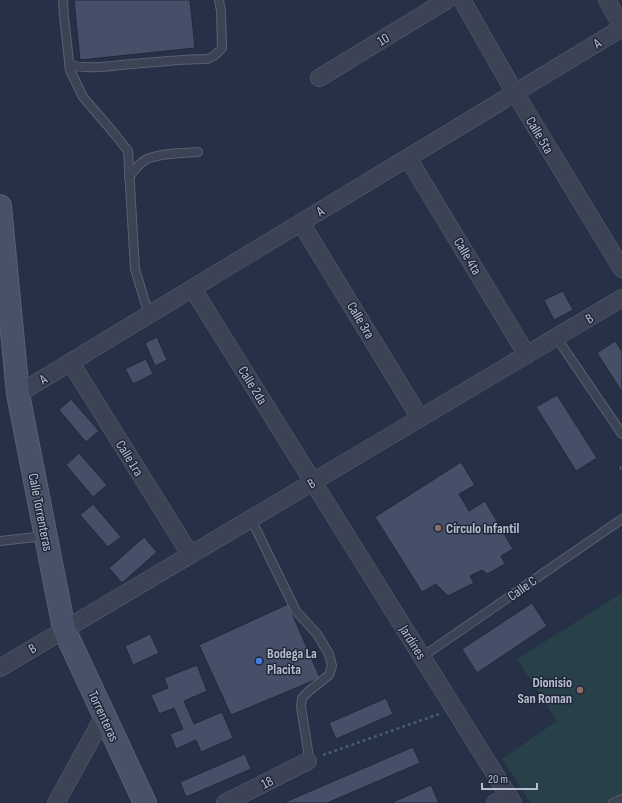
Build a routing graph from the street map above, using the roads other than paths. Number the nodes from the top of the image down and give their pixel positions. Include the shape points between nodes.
1 (63, 0) edge
2 (219, 0) edge
3 (446, 0) edge
4 (462, 0) edge
5 (607, 0) edge
6 (622, 28) edge
7 (69, 65) junction
8 (319, 78) dead end
9 (515, 93) junction
10 (198, 152) dead end
11 (408, 158) junction
12 (129, 177) junction
13 (0, 206) edge
14 (301, 222) junction
15 (622, 269) edge
16 (192, 289) junction
17 (622, 298) edge
18 (149, 315) junction
19 (6, 336) edge
20 (556, 337) junction
21 (527, 355) junction
22 (70, 363) junction
23 (18, 394) junction
24 (420, 418) junction
25 (622, 434) edge
26 (313, 482) junction
27 (251, 519) junction
28 (622, 519) edge
29 (46, 536) junction
30 (0, 541) edge
31 (190, 554) junction
32 (64, 629) junction
33 (422, 658) junction
34 (0, 668) edge
35 (104, 716) junction
36 (308, 761) joint
37 (622, 799) edge
38 (506, 801) edge
39 (56, 803) edge
40 (145, 803) edge
41 (225, 803) edge
42 (613, 803) edge

1 - 7 lane
2 - 7 lane via 222,48 212,57 90,67
3 - 8 street, 10
4 - 9 street, Calle 5ta
5 - 6 street
6 - 9 street, A
7 - 12 lane via 83,97 128,151
9 - 11 street, A
9 - 15 street, Calle 5ta
10 - 12 lane via 157,156 136,167
11 - 14 street, A
11 - 21 street, Calle 4ta
12 - 18 lane via 135,269
13 - 19 street, Calle Torrenteras
14 - 16 street, A
14 - 24 street, Calle 3ra
16 - 18 street, A
16 - 26 street, Calle 2da
17 - 20 street, B
18 - 22 street, A
19 - 23 street, Calle Torrenteras
20 - 21 street, B
20 - 25 lane
21 - 24 street, B
22 - 23 street, A
22 - 31 street, Calle 1ra
23 - 29 street, Calle Torrenteras
24 - 26 street, B
26 - 27 street, B
26 - 33 street, Jardínes
27 - 31 street, B
27 - 36 lane via 296,611 317,634 329,654 332,666 329,675 302,698
28 - 33 lane, Calle C
29 - 30 lane
29 - 32 street, Calle Torrenteras
31 - 32 street, B
32 - 34 street, B
32 - 35 street, Torrenteras
33 - 38 street, Jardínes
35 - 39 street
35 - 40 street, Torrenteras
36 - 41 street, 18
37 - 42 lane

